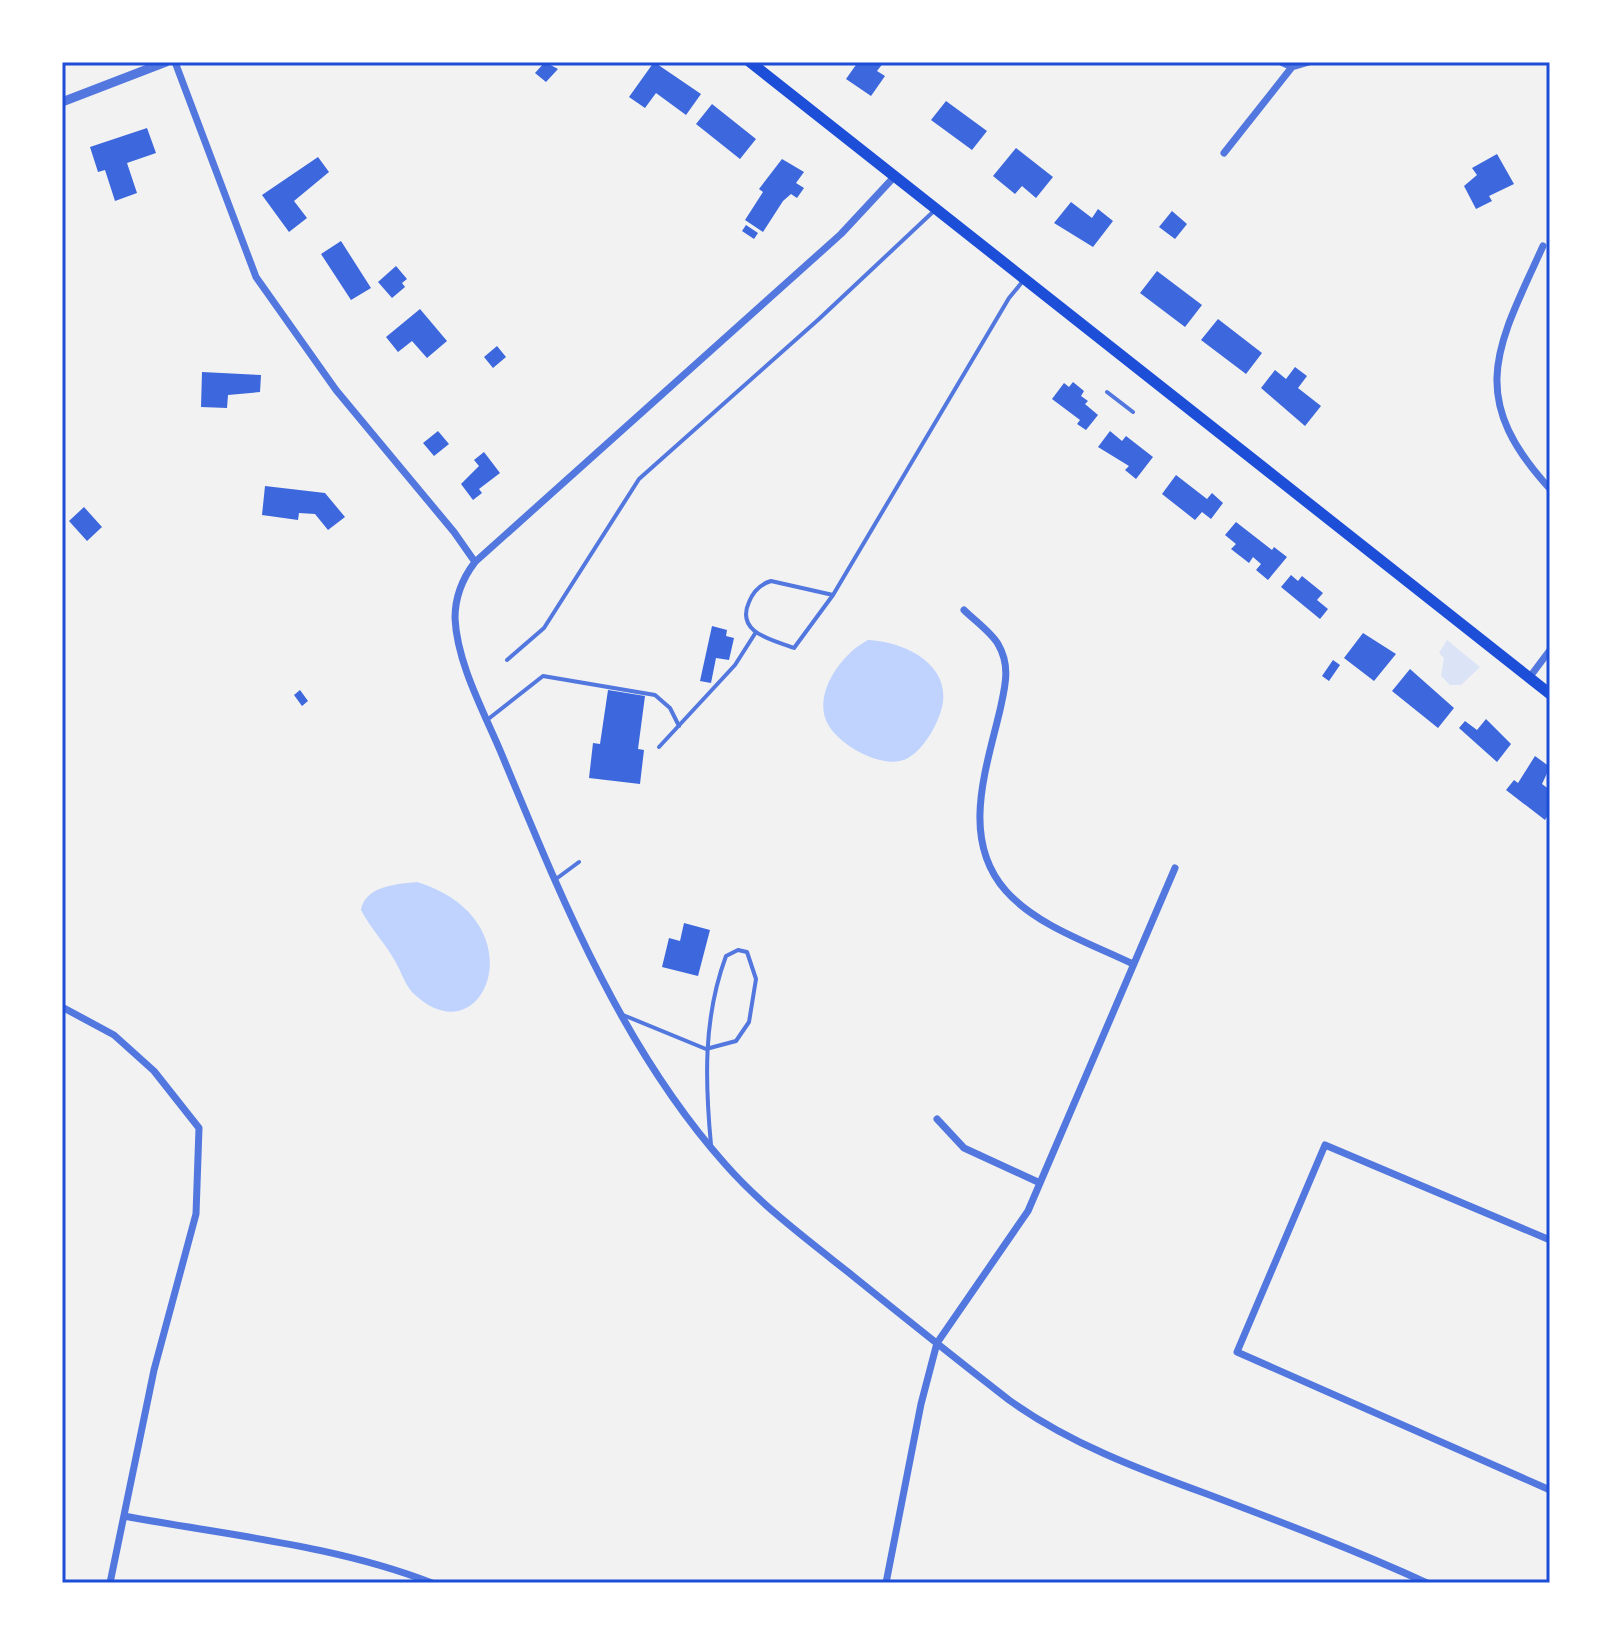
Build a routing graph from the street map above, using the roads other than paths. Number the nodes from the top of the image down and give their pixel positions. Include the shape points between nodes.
1 (166, 62) edge
2 (175, 62) edge
3 (750, 62) edge
4 (1281, 62) edge
5 (1309, 62) edge
6 (1292, 67) junction
7 (62, 102) edge
8 (1224, 153) dead end
9 (895, 176) junction
10 (936, 209) junction
11 (1543, 246) dead end
12 (1024, 279) junction
13 (1107, 392) dead end
14 (1133, 412) dead end
15 (1550, 489) edge
16 (475, 562) junction
17 (833, 595) junction
18 (964, 610) dead end
19 (756, 632) junction
20 (1550, 650) edge
21 (507, 660) dead end
22 (1529, 678) junction
23 (1550, 694) edge
24 (487, 720) junction
25 (679, 726) junction
26 (659, 747) dead end
27 (579, 862) dead end
28 (1175, 868) dead end
29 (554, 881) junction
30 (1133, 964) junction
31 (62, 1007) edge
32 (623, 1015) junction
33 (706, 1049) junction
34 (937, 1119) dead end
35 (711, 1147) junction
36 (1040, 1183) junction
37 (1550, 1240) edge
38 (937, 1343) junction
39 (1550, 1490) edge
40 (124, 1516) junction
41 (110, 1583) edge
42 (432, 1583) edge
43 (886, 1583) edge
44 (1427, 1583) edge

1 - 7 street
2 - 16 street via 256,277 336,390
3 - 9 main road
4 - 6 street
5 - 6 street
6 - 8 street
9 - 10 main road
9 - 16 street via 841,234
10 - 12 main road
10 - 21 lane via 639,479 544,628
11 - 15 street via 1504,334 1497,390 1512,440
12 - 17 lane
12 - 22 main road
13 - 14 lane
16 - 24 street via 458,596 456,630
17 - 19 lane via 794,648
17 - 19 lane via 781,582 763,583 745,613
18 - 30 street via 998,644 1008,675 980,802 979,837 986,861 1005,891 1028,911
19 - 25 lane via 735,665
20 - 22 street
22 - 23 main road
24 - 25 lane via 543,676 655,695
24 - 29 street
25 - 26 lane
27 - 29 lane
28 - 30 street
29 - 32 street
30 - 36 street
31 - 40 street via 124,1044 154,1071 199,1128 196,1214 154,1370
32 - 33 lane
32 - 35 street
33 - 33 lane via 736,1041 749,1022 756,979 747,952 726,956 716,982
33 - 35 lane
34 - 36 street via 964,1148
35 - 38 street via 783,1220
36 - 38 street via 1015,1234
37 - 39 street via 1325,1145 1237,1352
38 - 43 street
38 - 44 street via 1025,1412 1077,1441
40 - 41 street
40 - 42 street via 399,1570

